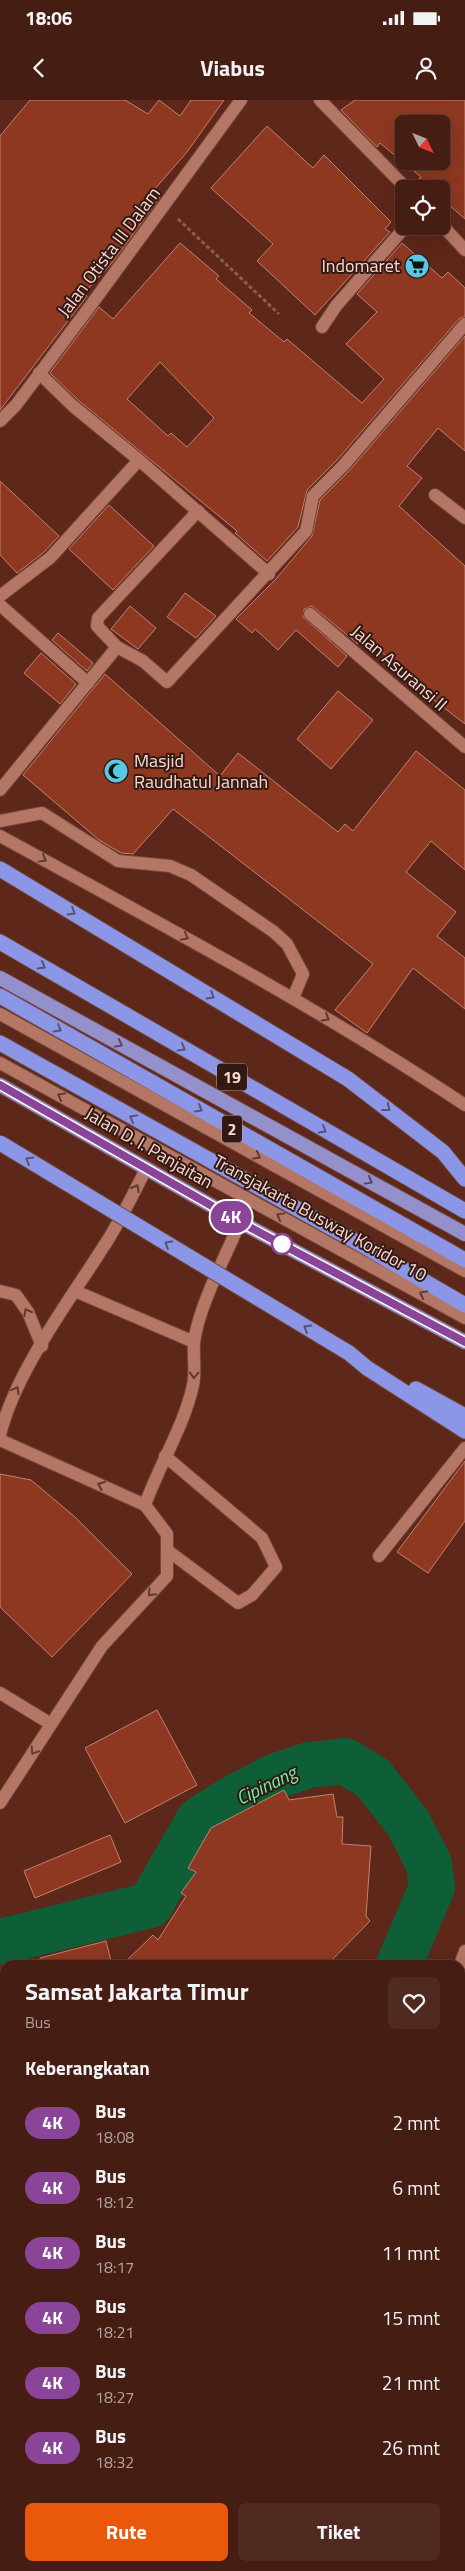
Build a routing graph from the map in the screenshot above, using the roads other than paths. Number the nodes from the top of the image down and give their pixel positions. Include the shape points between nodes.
1 (241, 100) edge
2 (320, 100) edge
3 (398, 180) edge
4 (450, 234) edge
5 (398, 235) edge
6 (465, 250) edge
7 (465, 324) edge
8 (322, 327) dead end
9 (39, 374) junction
10 (0, 421) edge
11 (139, 460) junction
12 (435, 495) dead end
13 (198, 511) junction
14 (465, 518) edge
15 (269, 574) junction
16 (0, 596) edge
17 (0, 604) edge
18 (310, 614) dead end
19 (117, 646) junction
20 (88, 683) junction
21 (465, 747) edge
22 (0, 790) edge
23 (0, 821) edge
24 (0, 836) edge
25 (0, 869) edge
26 (0, 942) edge
27 (0, 978) edge
28 (0, 996) edge
29 (293, 998) junction
30 (0, 1014) edge
31 (0, 1043) edge
32 (0, 1062) edge
33 (0, 1085) edge
34 (465, 1105) edge
35 (0, 1143) edge
36 (146, 1169) junction
37 (465, 1179) edge
38 (465, 1211) edge
39 (240, 1222) junction
40 (465, 1234) edge
41 (465, 1260) edge
42 (465, 1271) edge
43 (75, 1290) junction
44 (0, 1291) edge
45 (465, 1305) edge
46 (465, 1318) edge
47 (194, 1342) junction
48 (465, 1342) edge
49 (42, 1346) junction
50 (349, 1353) junction
51 (465, 1416) edge
52 (465, 1431) edge
53 (0, 1435) edge
54 (0, 1440) edge
55 (465, 1448) edge
56 (165, 1456) junction
57 (146, 1505) junction
58 (167, 1550) junction
59 (379, 1556) dead end
60 (0, 1693) edge
61 (51, 1724) junction
62 (0, 1803) edge

1 - 9 street, Jalan Otista III Dalam
2 - 3 street
4 - 6 street
5 - 8 street via 336,306
7 - 15 street via 343,466 313,496 306,531
9 - 10 street, Jalan Otista III Dalam
9 - 11 street
11 - 13 street
11 - 16 street via 50,558
12 - 14 street
13 - 15 street
13 - 19 street via 98,618 97,626
15 - 19 street via 167,682 143,661
17 - 20 street
18 - 21 street, Jalan Asuransi II
19 - 20 street
20 - 22 street
23 - 29 street via 42,813 118,861 170,866 191,875 287,944 303,974
24 -> 29 street
25 -> 37 highway via 348,1079 443,1152
26 -> 38 highway, 19
27 -> 40 highway
28 -> 41 highway, 2
29 -> 34 street
30 -> 42 street, Transjakarta Busway Koridor 10
45 -> 31 highway, 2
46 -> 32 street, Transjakarta Busway Koridor 10
33 - 36 highway, Jalan D. I. Panjaitan
50 -> 35 highway, bridge
36 - 39 highway, Jalan D. I. Panjaitan
43 -> 36 street via 110,1237
39 - 47 street via 201,1316
39 - 48 highway, Jalan D. I. Panjaitan
43 - 47 street
43 - 49 street
49 -> 44 street via 28,1312 16,1295
47 -> 56 street via 194,1384
53 -> 49 street via 15,1392
50 - 51 highway
50 - 52 highway
57 -> 54 street
55 - 59 street
56 - 57 street
56 - 58 street via 262,1538 276,1567 252,1595 238,1603
57 - 58 street via 167,1534
58 -> 61 street via 167,1576 102,1646
60 - 61 street
61 -> 62 street

